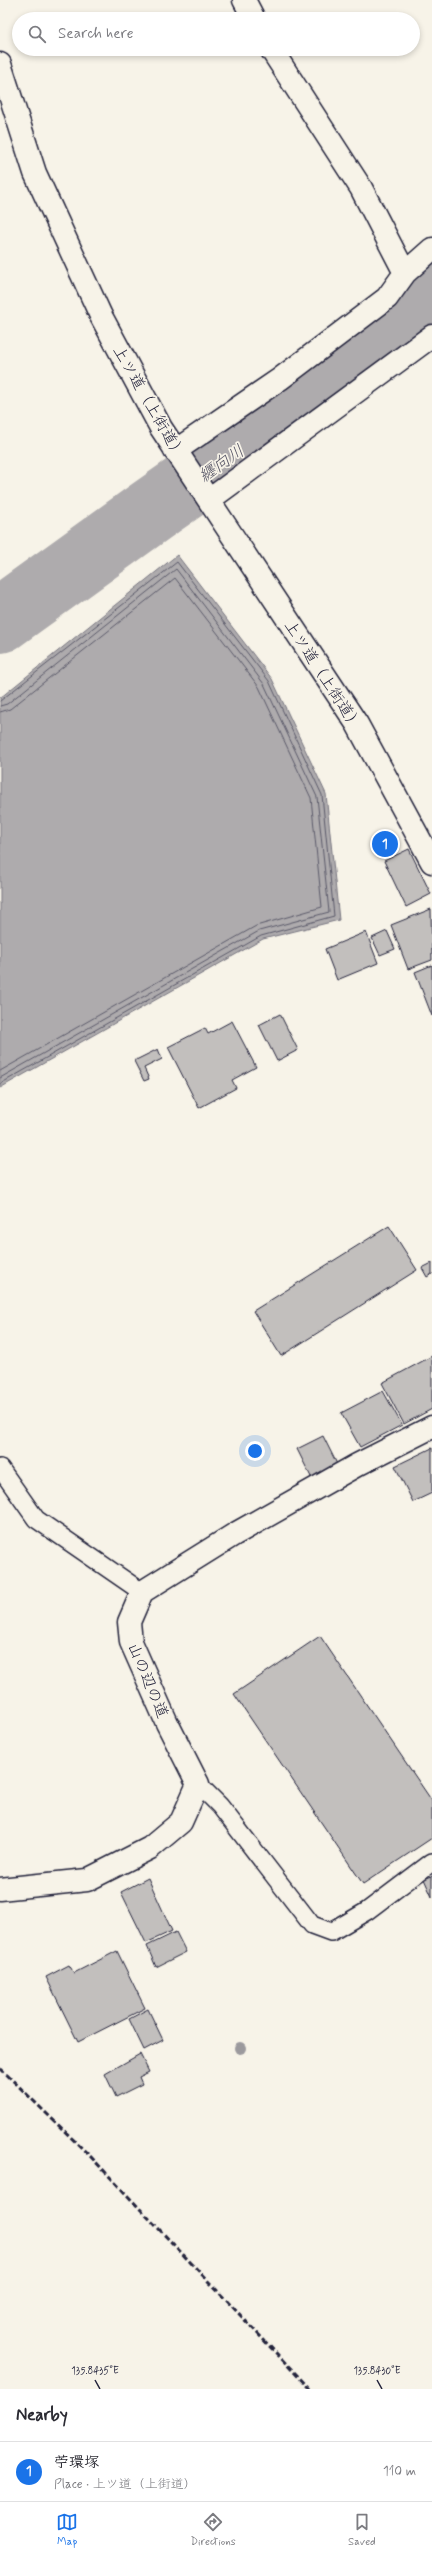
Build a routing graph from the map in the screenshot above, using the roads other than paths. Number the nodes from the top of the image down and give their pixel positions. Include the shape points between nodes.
1 (244, 0) edge
2 (250, 12) edge
3 (275, 56) edge
4 (0, 64) edge
5 (432, 249) edge
6 (404, 273) junction
7 (432, 336) edge
8 (178, 455) junction
9 (207, 496) junction
10 (432, 862) edge
11 (432, 1427) edge
12 (0, 1468) edge
13 (142, 1592) junction
14 (198, 1784) junction
15 (432, 1862) edge
16 (0, 1889) edge

1 - 2 street
3 - 6 street via 361,188
4 - 8 street, 上ツ道（上街道） via 35,173 101,316
5 - 6 street
6 - 8 street via 387,298
7 - 9 street
8 - 9 street, 上ツ道（上街道）
9 - 10 street, 上ツ道（上街道） via 357,724
11 - 13 street via 357,1465 235,1534
12 - 13 lane via 36,1519
13 - 14 street, 山の辺の道 via 129,1622 131,1642
14 - 15 lane via 220,1806 312,1925 331,1932 367,1911
14 - 16 street via 181,1822 150,1848 87,1880

